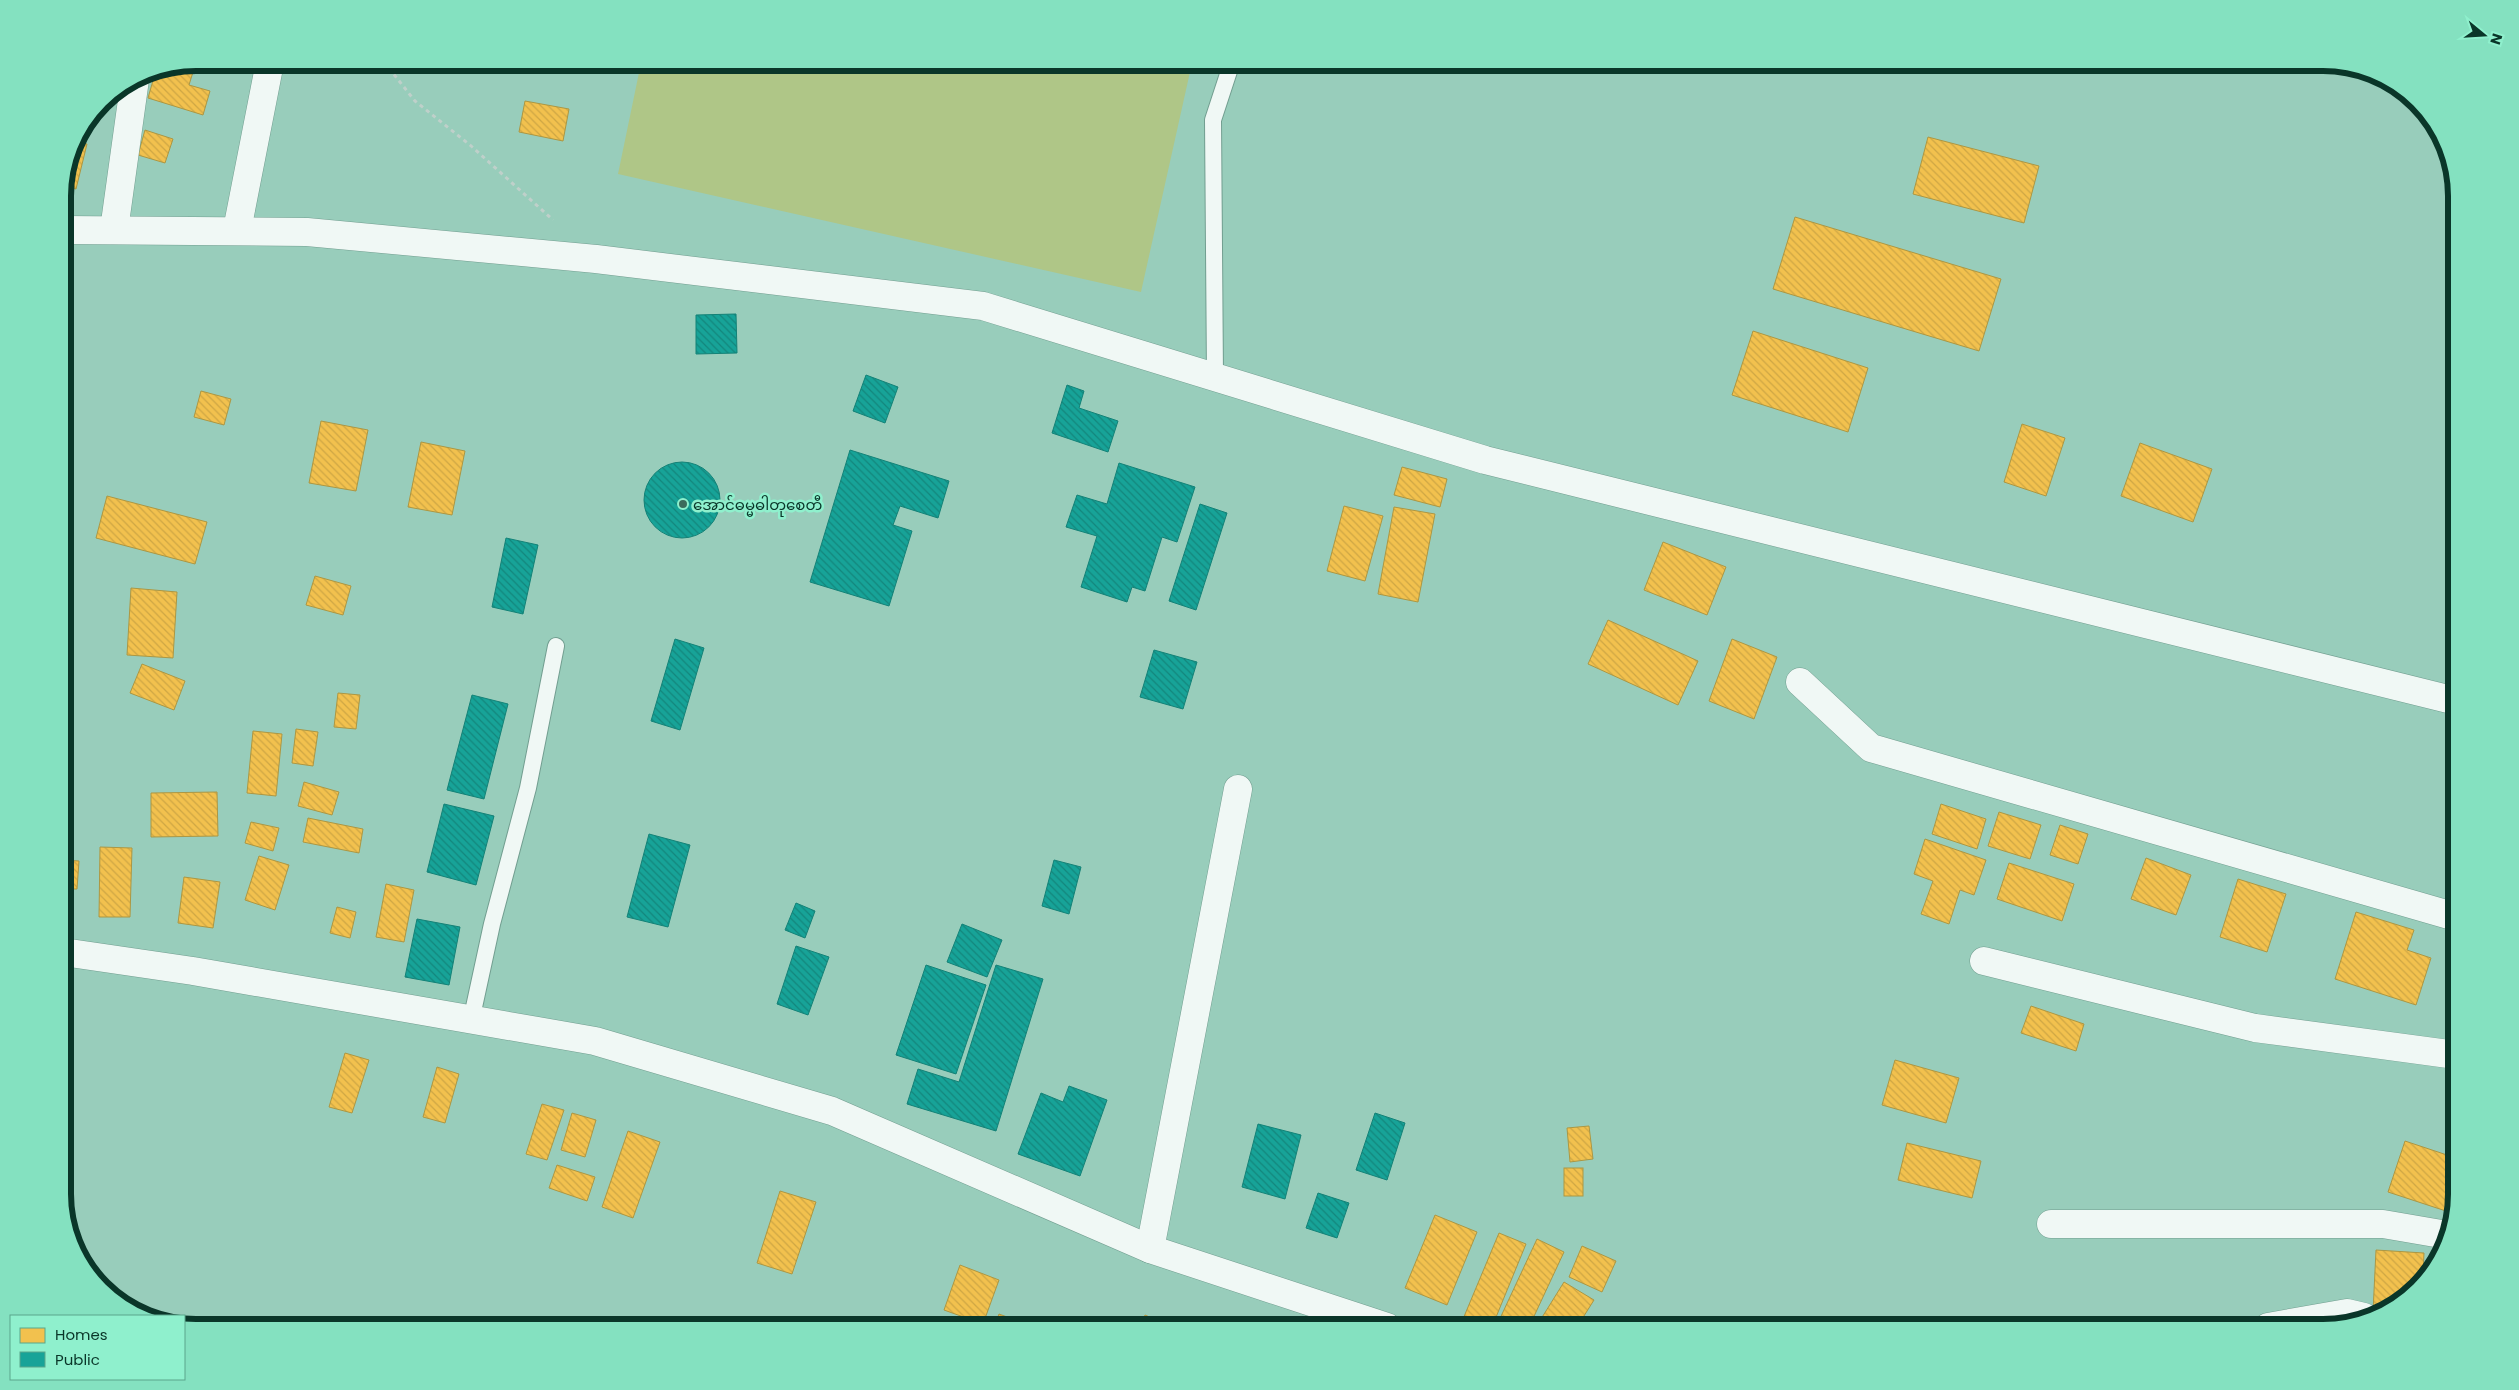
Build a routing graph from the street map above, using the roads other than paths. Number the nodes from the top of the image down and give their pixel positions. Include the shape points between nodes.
1 (268, 71) edge
2 (1229, 71) edge
3 (134, 88) edge
4 (72, 230) edge
5 (114, 230) junction
6 (237, 230) junction
7 (1215, 377) junction
8 (556, 646) dead end
9 (1800, 682) dead end
10 (2448, 699) edge
11 (1238, 789) dead end
12 (2448, 915) edge
13 (72, 953) edge
14 (1984, 961) dead end
15 (471, 1021) junction
16 (2448, 1054) edge
17 (2051, 1224) dead end
18 (2441, 1234) edge
19 (1150, 1250) junction
20 (2353, 1314) edge
21 (1360, 1319) edge
22 (2315, 1319) edge

1 - 6 street
2 - 7 lane via 1213,120
3 - 5 street
4 - 5 street
5 - 6 street
6 - 7 street via 307,232 596,259 983,306
7 - 10 street via 1485,460
8 - 15 lane via 526,796 492,924
9 - 12 street via 1871,748
11 - 19 street
13 - 15 street via 193,971
14 - 16 street via 2255,1028
15 - 19 street via 595,1041 832,1111
17 - 18 street via 2383,1224
19 - 21 street
20 - 22 street

